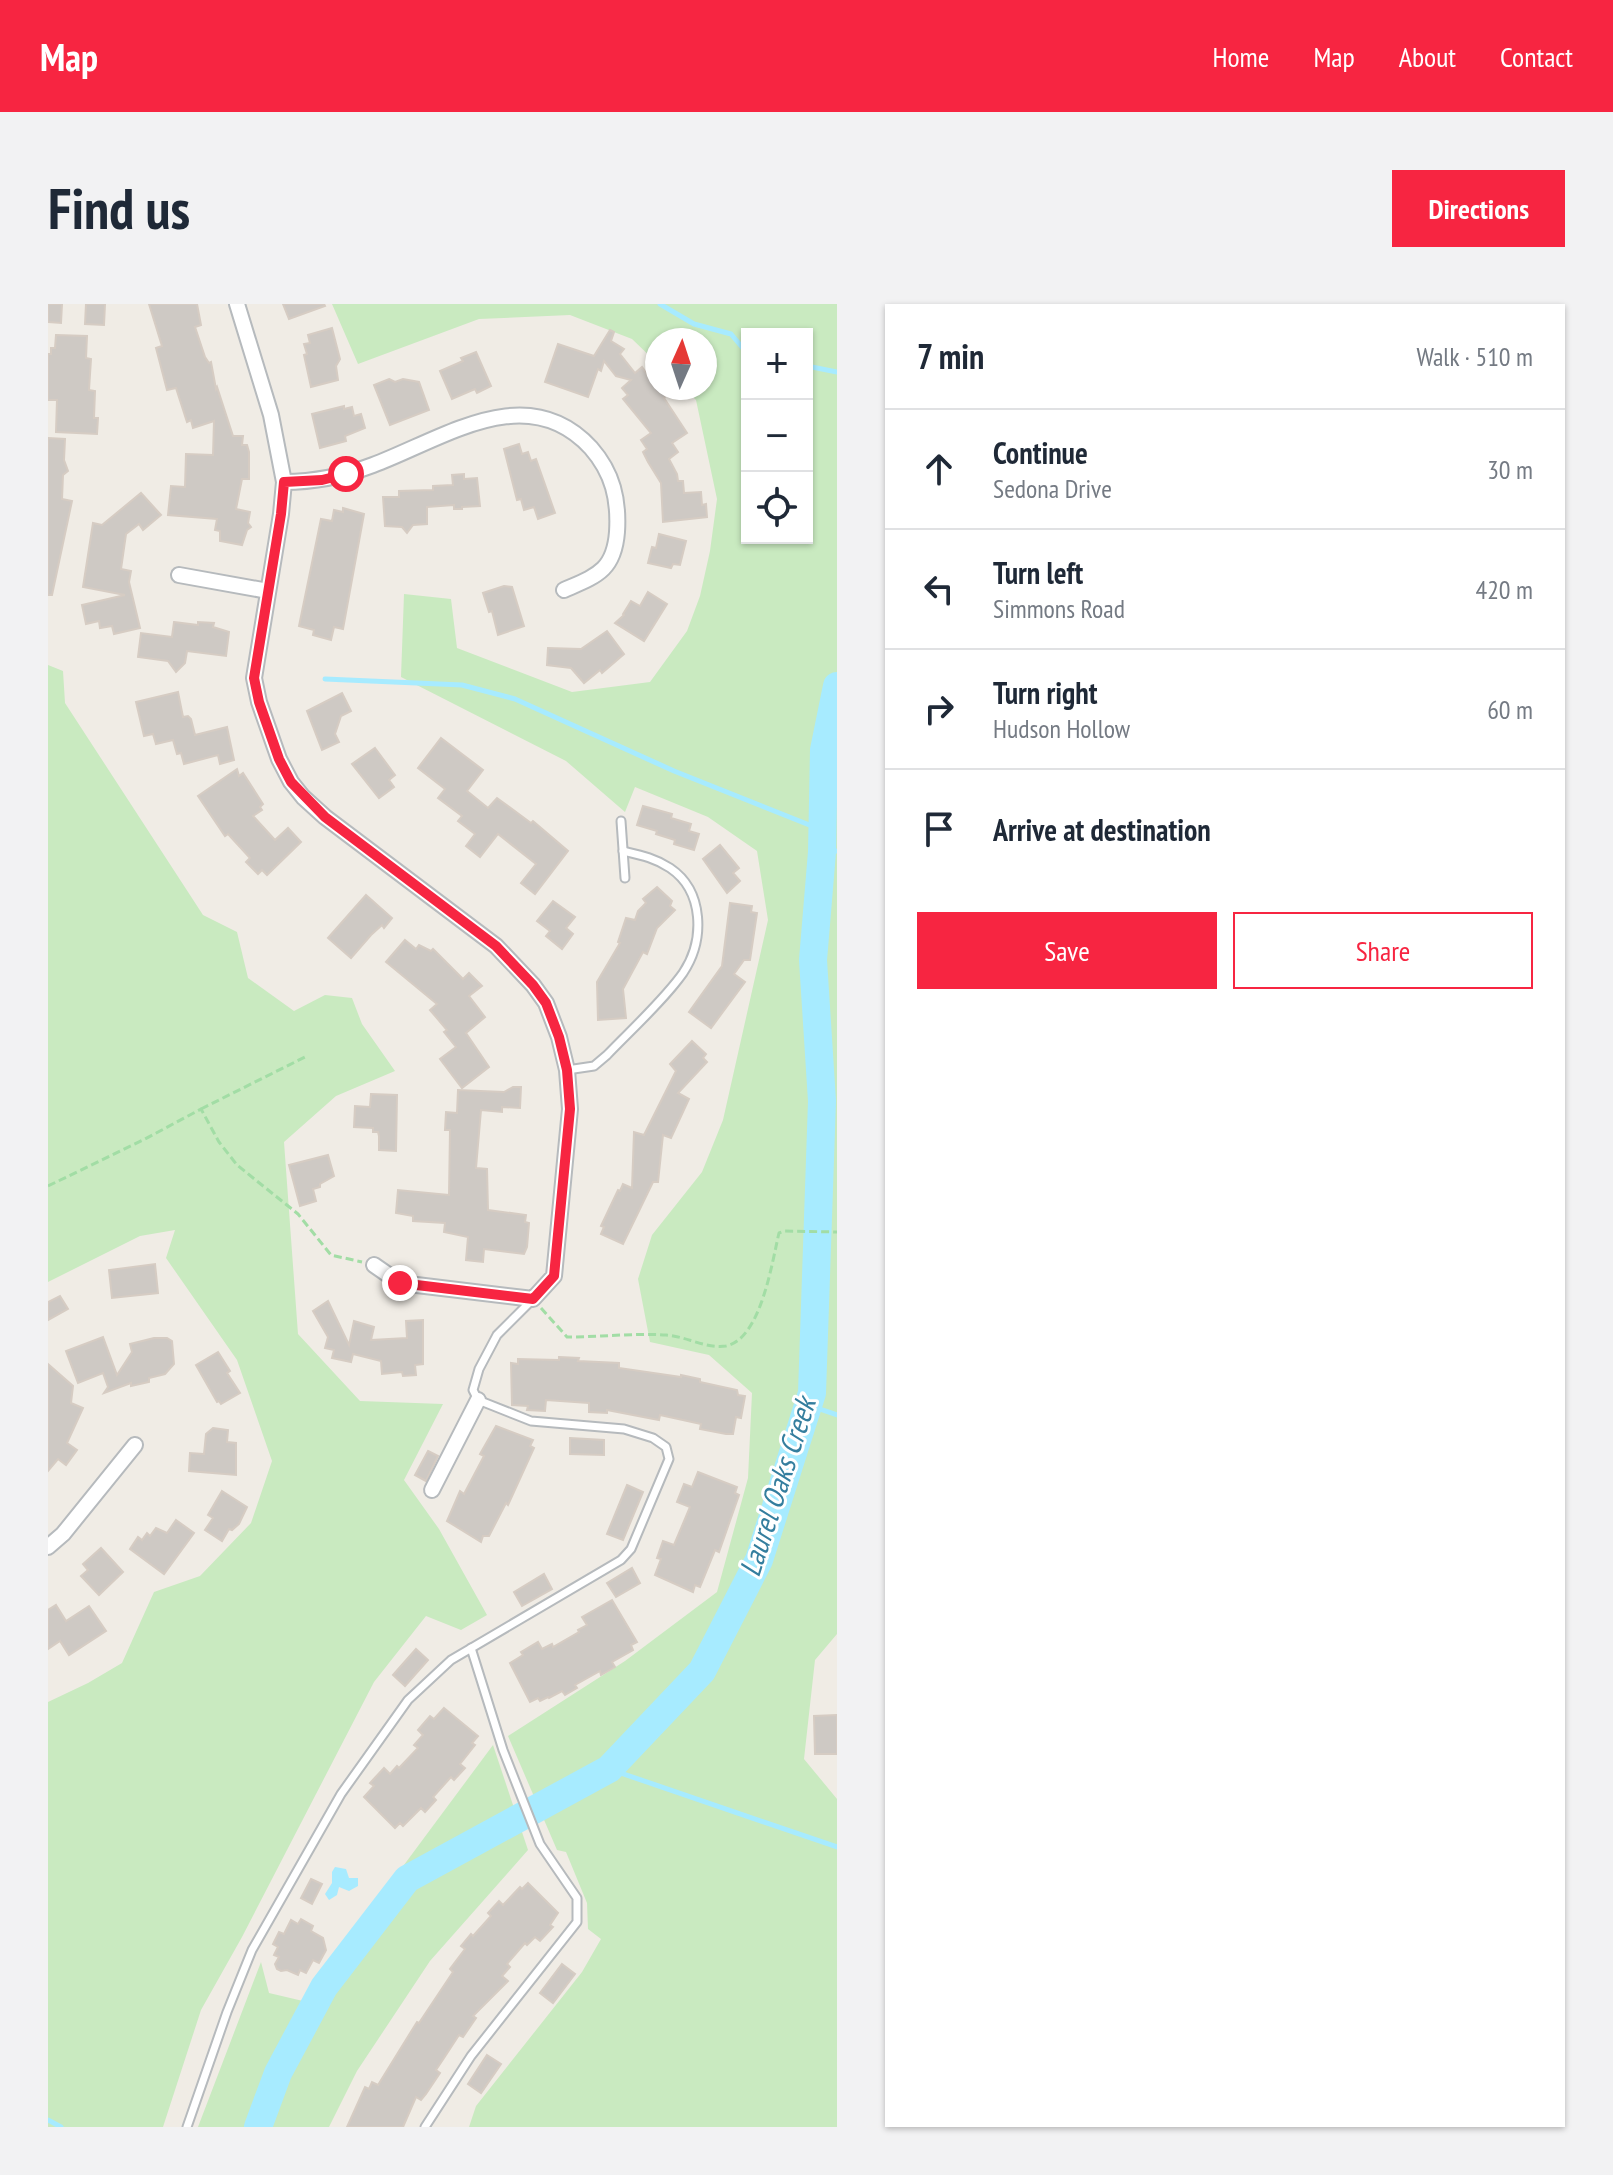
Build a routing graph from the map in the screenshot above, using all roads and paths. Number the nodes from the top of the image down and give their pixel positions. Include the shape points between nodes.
1 (237, 304) edge
2 (284, 482) junction
3 (179, 575) dead end
4 (564, 590) dead end
5 (268, 591) junction
6 (621, 821) dead end
7 (623, 851) junction
8 (625, 878) dead end
9 (305, 1057) dead end
10 (567, 1070) junction
11 (201, 1109) junction
12 (48, 1186) edge
13 (837, 1232) edge
14 (374, 1265) joint
15 (533, 1299) junction
16 (478, 1400) junction
17 (135, 1445) dead end
18 (432, 1490) dead end
19 (48, 1547) edge
20 (471, 1648) junction
21 (187, 2127) edge
22 (425, 2127) edge

1 - 2 street via 271,415
2 - 4 street via 346,474 485,419 548,419 570,428 601,460 614,484 617,508 611,560 599,574
2 - 5 street
3 - 5 street
5 - 10 street via 254,678 268,731 291,782 325,817 517,967 546,1003
6 - 7 lane
7 - 8 lane
7 - 10 lane via 653,858 685,882 699,921 694,952 683,973 607,1055 594,1066
9 - 11 path
10 - 15 street via 570,1109 554,1276
11 - 12 path
11 - 14 path via 237,1165 298,1214 331,1255
13 - 15 path via 779,1233 764,1297 748,1329 727,1346 667,1335 567,1337
14 - 15 street via 400,1283
15 - 16 lane via 497,1335 479,1369 473,1390
16 - 18 street
16 - 20 lane via 531,1421 624,1429 653,1438 666,1447 669,1459 631,1549 621,1560
17 - 19 street
20 - 21 lane via 408,1700 341,1794 252,1950
20 - 22 lane via 540,1844 577,1898 577,1922 471,2056

